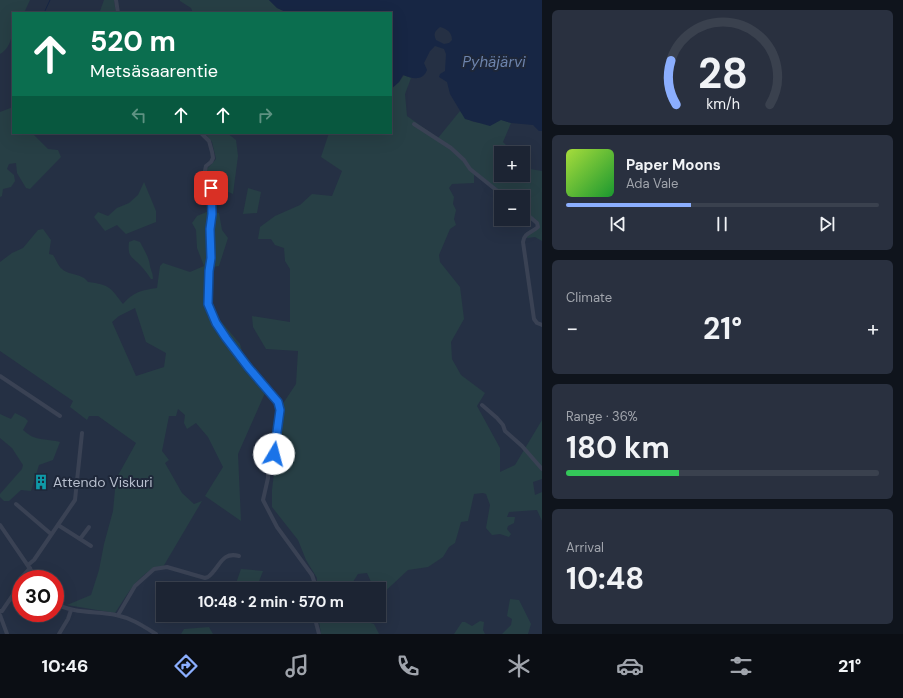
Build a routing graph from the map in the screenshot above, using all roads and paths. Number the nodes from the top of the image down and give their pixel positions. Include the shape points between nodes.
1 (116, 0) edge
2 (118, 12) edge
3 (414, 124) dead end
4 (202, 134) edge
5 (496, 190) edge
6 (530, 217) edge
7 (542, 325) edge
8 (0, 376) edge
9 (482, 405) dead end
10 (60, 416) dead end
11 (82, 433) dead end
12 (542, 469) edge
13 (16, 504) dead end
14 (0, 525) edge
15 (58, 525) junction
16 (89, 528) dead end
17 (51, 534) junction
18 (80, 539) junction
19 (91, 546) dead end
20 (240, 556) dead end
21 (29, 566) junction
22 (31, 570) edge
23 (314, 582) edge
24 (64, 607) edge
25 (71, 610) junction
26 (0, 611) edge
27 (0, 615) edge
28 (118, 615) junction
29 (316, 622) edge
30 (7, 634) edge
31 (60, 634) edge
32 (155, 634) edge
33 (319, 634) edge

1 - 2 street
3 - 5 street via 451,148 470,169
4 - 23 street via 209,141 213,158 206,166 204,174 211,188 212,214 208,304 224,336 279,404 275,453 268,465 263,500
6 - 7 street via 538,227 527,233 523,242 534,318 537,324
8 - 10 street
9 - 12 street via 497,418 505,431
11 - 15 street via 75,500
13 - 17 street
14 - 21 street
15 - 17 street
15 - 18 street
16 - 18 street
17 - 21 street
18 - 19 street
20 - 28 street via 232,554 226,557 205,578 167,567 154,569 138,583
21 - 22 street
21 - 26 street via 20,578 17,590
24 - 25 street
25 - 28 street
25 - 31 street
27 - 30 street
28 - 32 street via 141,624
29 - 33 street

